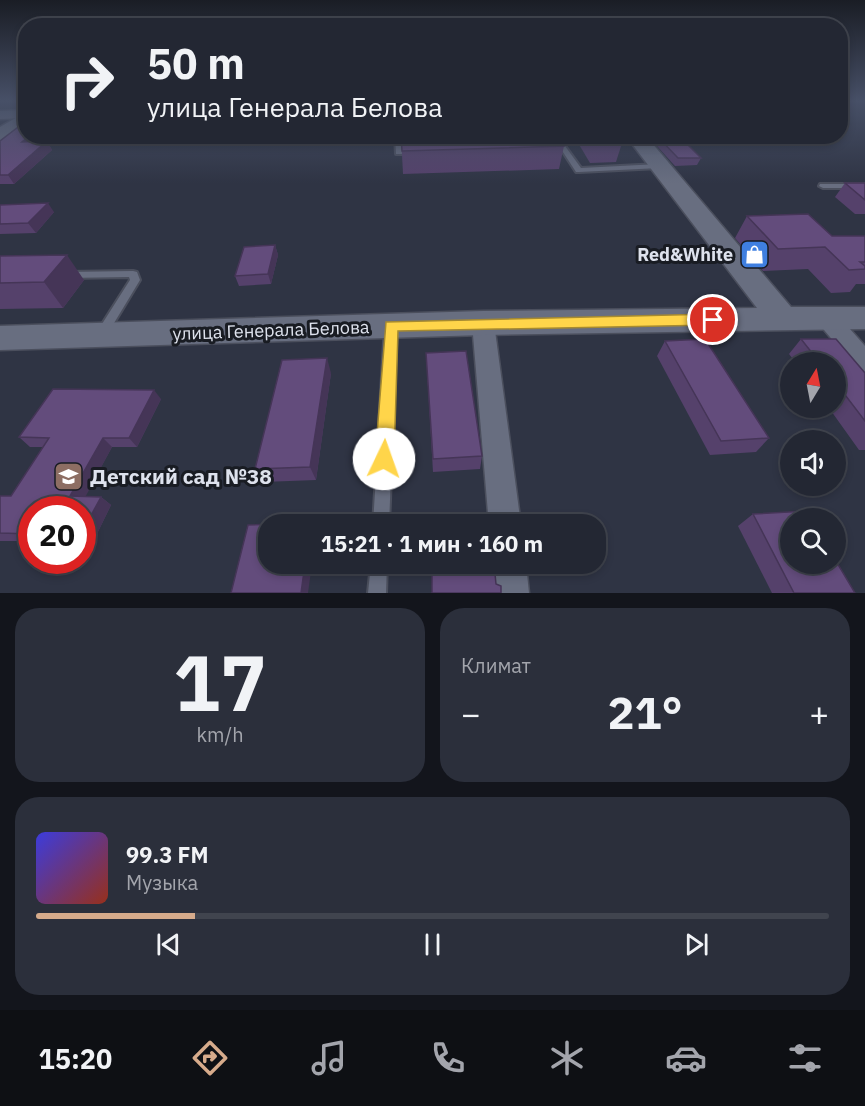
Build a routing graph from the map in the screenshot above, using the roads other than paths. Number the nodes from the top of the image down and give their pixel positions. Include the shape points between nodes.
1 (398, 144) edge
2 (561, 144) edge
3 (641, 144) edge
4 (563, 147) junction
5 (540, 148) edge
6 (422, 152) edge
7 (659, 166) junction
8 (823, 186) dead end
9 (865, 186) edge
10 (55, 275) edge
11 (782, 318) junction
12 (827, 318) junction
13 (865, 318) edge
14 (483, 323) junction
15 (391, 326) junction
16 (101, 335) junction
17 (0, 339) edge
18 (865, 362) edge
19 (382, 514) edge
20 (504, 514) edge
21 (378, 574) edge
22 (510, 574) edge
23 (377, 593) edge
24 (512, 593) edge

1 - 6 lane via 399,152
2 - 4 lane
3 - 7 street
4 - 5 lane
4 - 7 lane via 579,170
7 - 11 street
8 - 9 lane
10 - 16 lane via 133,274 135,280
11 - 12 street, улица Генерала Белова
11 - 14 street, улица Генерала Белова
12 - 13 street, улица Генерала Белова
12 - 18 street
14 - 15 street, улица Генерала Белова
14 - 20 street
15 - 16 street, улица Генерала Белова
15 - 19 lane
16 - 17 street, улица Генерала Белова
21 - 23 lane
22 - 24 street

